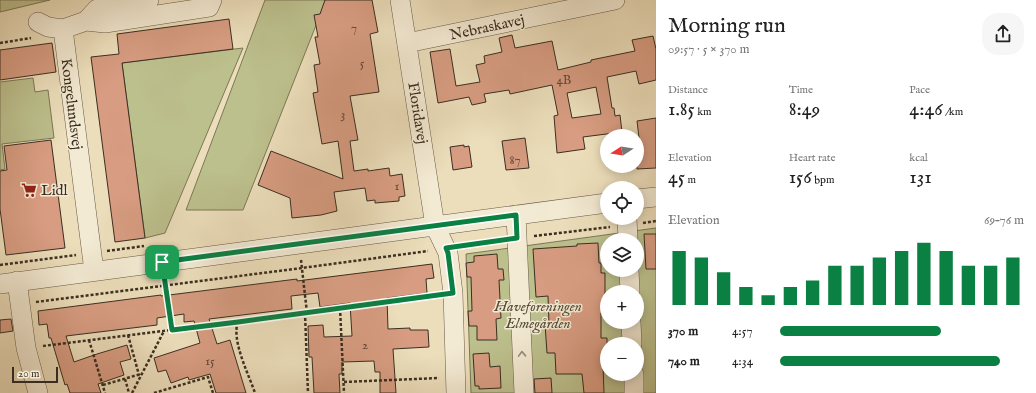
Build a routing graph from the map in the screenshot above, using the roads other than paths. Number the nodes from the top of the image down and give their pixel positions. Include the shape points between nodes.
1 (149, 0) edge
2 (212, 0) edge
3 (400, 0) edge
4 (615, 0) edge
5 (86, 21) junction
6 (38, 22) road end
7 (63, 29) junction
8 (407, 43) junction
9 (656, 197) edge
10 (644, 198) edge
11 (600, 204) edge
12 (516, 215) junction
13 (435, 226) junction
14 (94, 271) junction
15 (8, 282) edge
16 (634, 381) edge
17 (456, 385) edge
18 (38, 393) edge
19 (524, 393) edge
20 (634, 393) edge

1 - 5 street via 97,9
2 - 5 street via 209,7 105,22
3 - 8 street, Floridavej
4 - 8 street, Nebraskavej
5 - 7 street
6 - 7 street
7 - 14 street, Kongelundsvej
8 - 13 street, Floridavej
9 - 10 street
11 - 12 street
12 - 13 street
19 -> 12 street
13 - 14 street
13 - 17 street, Floridavej via 448,253 453,293
14 - 15 street
15 - 18 street via 20,304 26,348
16 - 20 street

